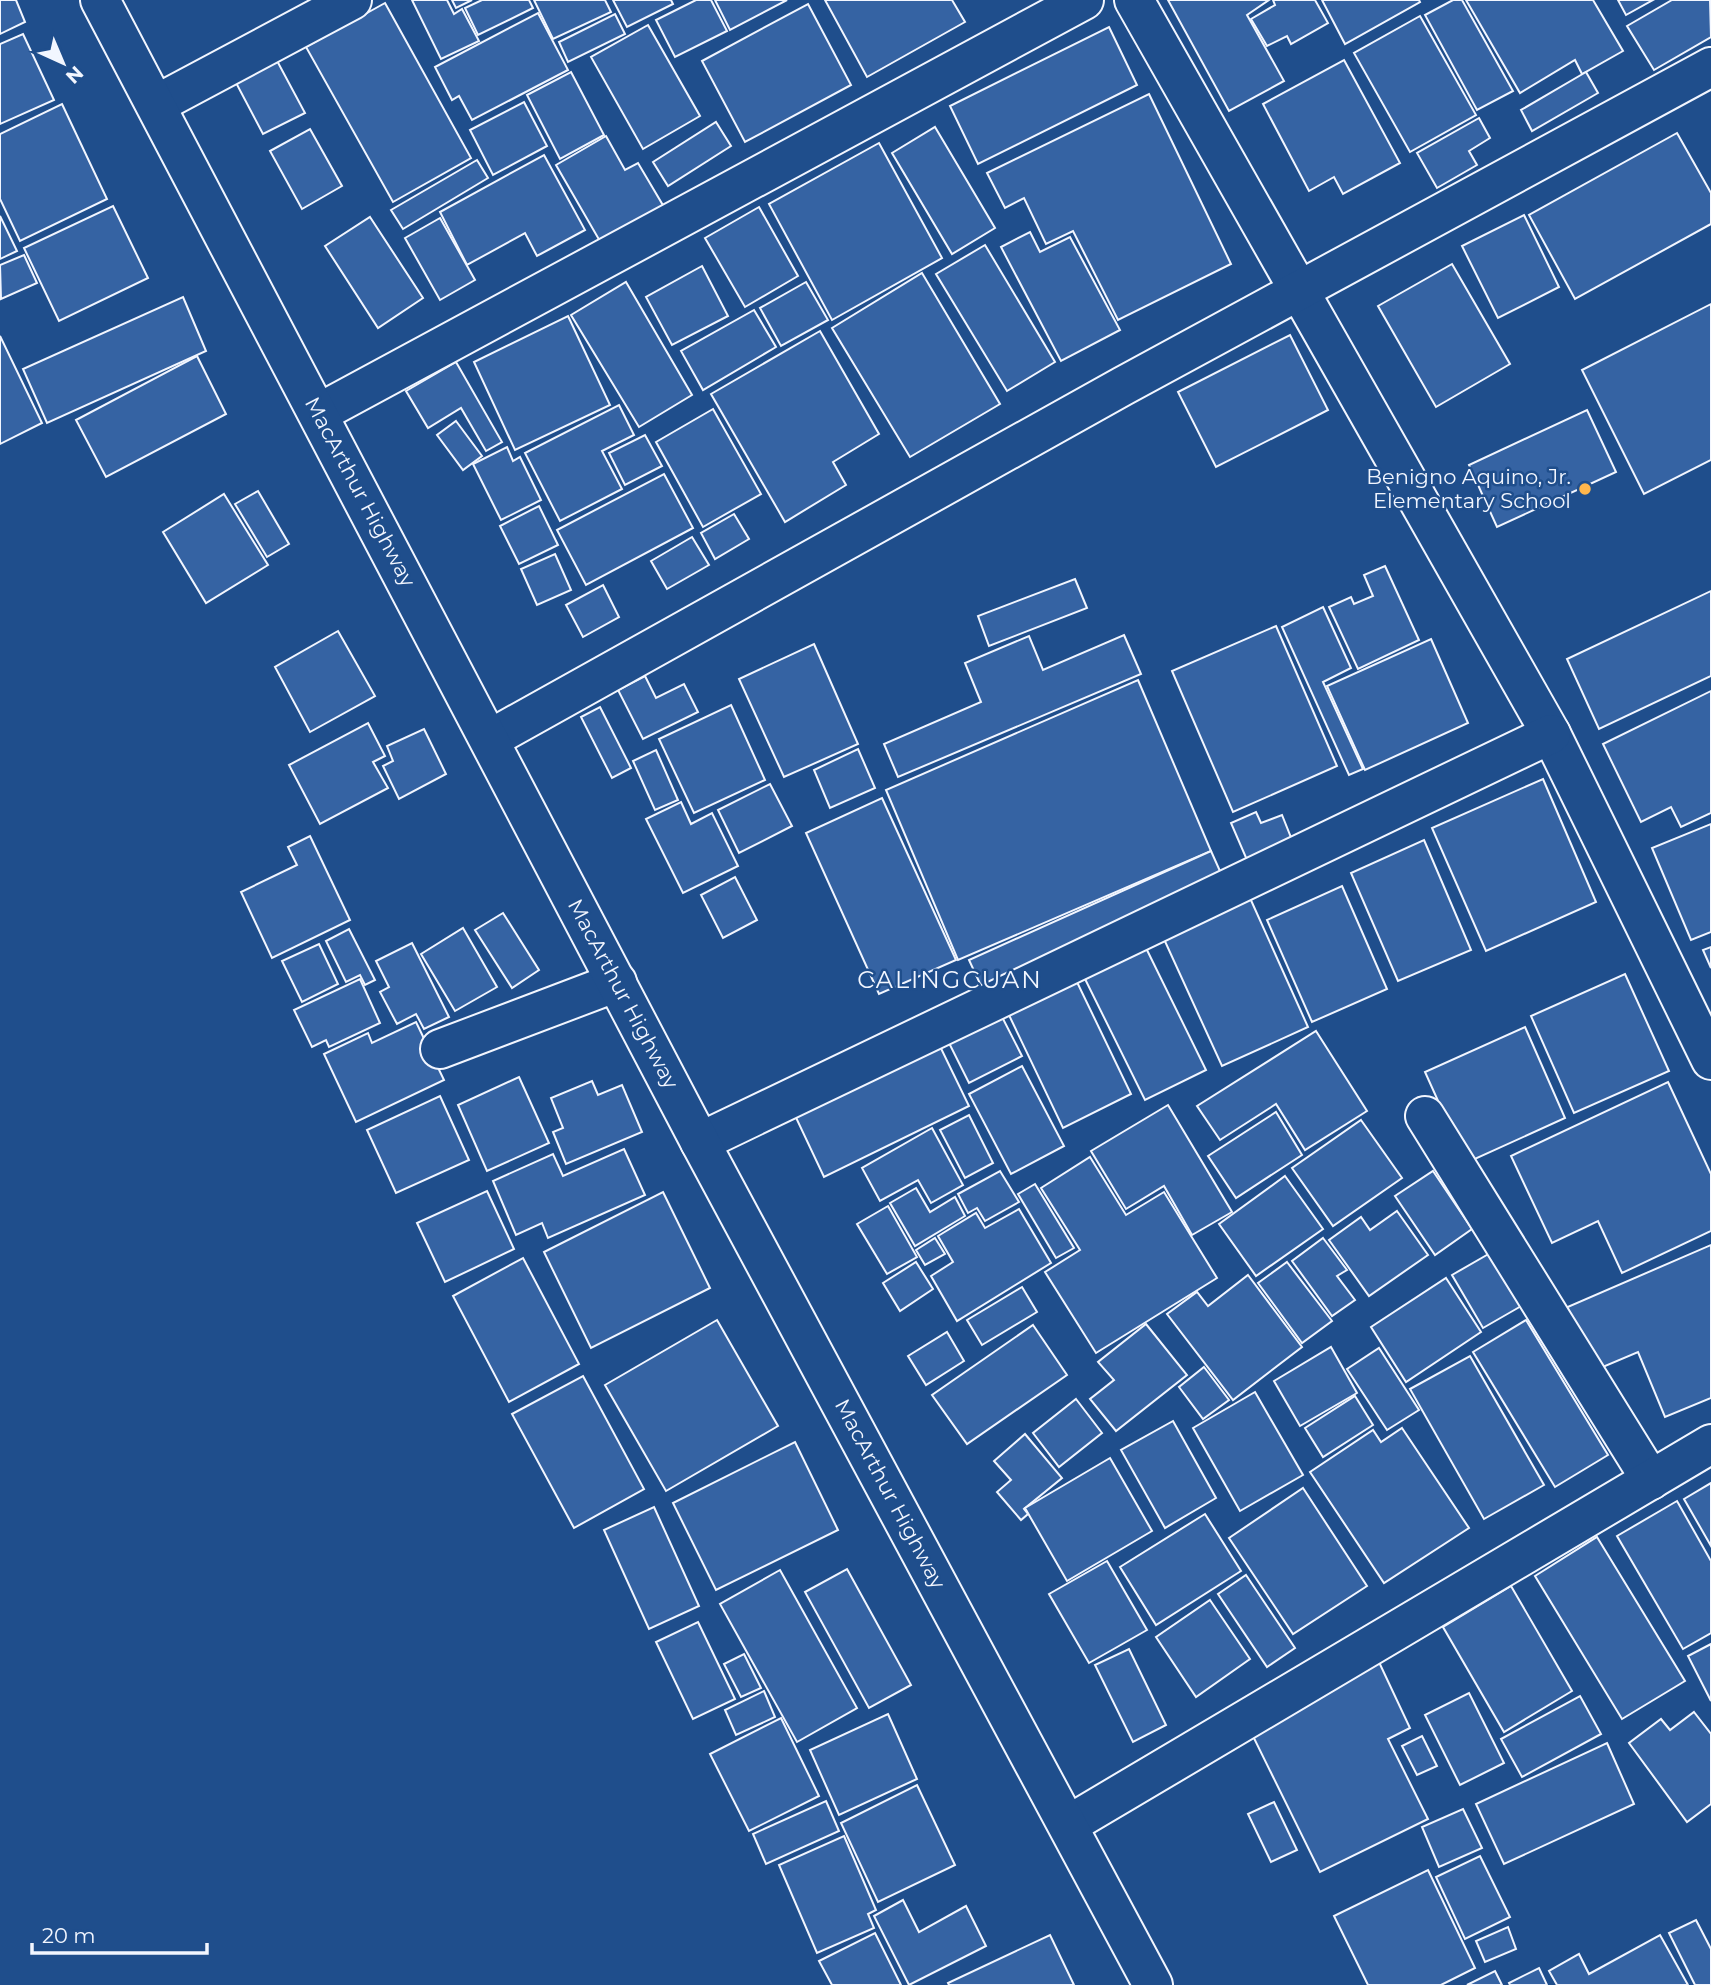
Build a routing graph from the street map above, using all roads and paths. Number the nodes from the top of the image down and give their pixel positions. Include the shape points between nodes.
1 (100, 0) edge
2 (352, 0) edge
3 (1084, 0) edge
4 (1134, 0) edge
5 (1711, 67) edge
6 (157, 104) junction
7 (1298, 292) junction
8 (319, 413) junction
9 (1551, 734) junction
10 (490, 739) junction
11 (617, 982) junction
12 (440, 1049) dead end
13 (1711, 1060) edge
14 (1425, 1116) dead end
15 (701, 1142) junction
16 (1711, 1444) edge
17 (1651, 1479) junction
18 (1068, 1825) junction
19 (1153, 1985) edge

1 - 6 main road, MacArthur Highway
2 - 6 main road
3 - 8 main road
4 - 7 main road
5 - 7 main road
6 - 8 main road, MacArthur Highway
7 - 9 main road
7 - 10 main road
8 - 10 main road, MacArthur Highway
9 - 13 main road
9 - 15 main road
10 - 11 main road, MacArthur Highway
11 - 12 main road
11 - 15 main road, MacArthur Highway
14 - 17 main road
15 - 18 main road, MacArthur Highway
16 - 17 main road
17 - 18 main road
18 - 19 main road, MacArthur Highway

